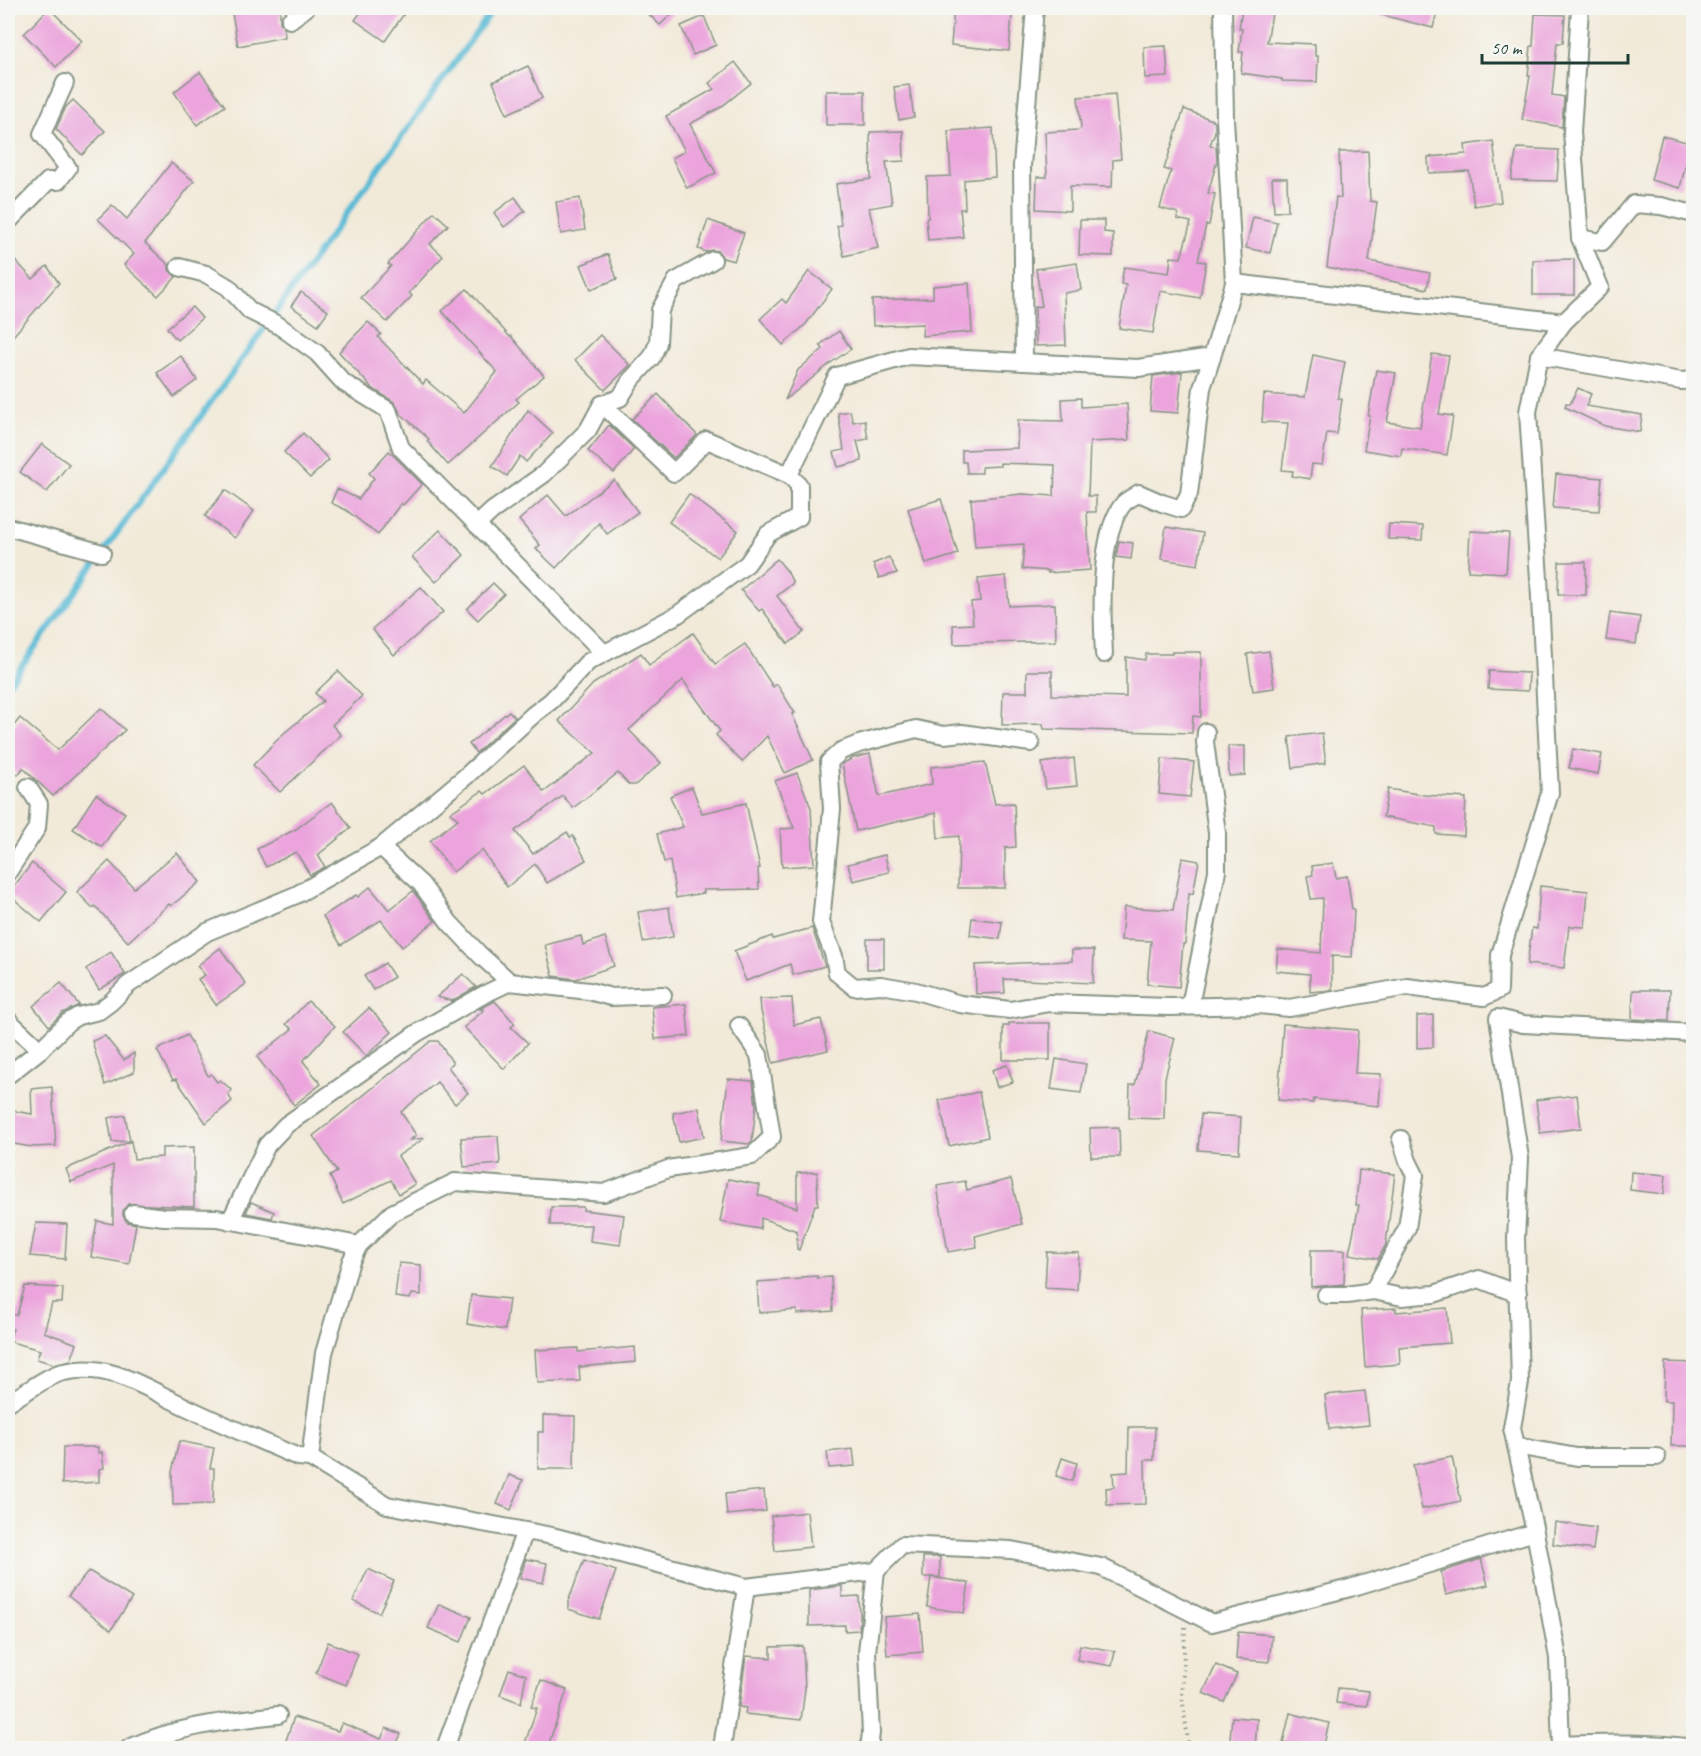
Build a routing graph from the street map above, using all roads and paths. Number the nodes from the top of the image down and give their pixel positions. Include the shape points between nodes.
1 (306, 8) edge
2 (1035, 8) edge
3 (1223, 8) edge
4 (1583, 8) edge
5 (290, 20) dead end
6 (65, 83) dead end
7 (1694, 214) edge
8 (8, 222) edge
9 (1580, 238) junction
10 (713, 260) dead end
11 (179, 267) dead end
12 (1234, 282) junction
13 (1564, 322) junction
14 (1539, 356) junction
15 (1212, 357) junction
16 (1024, 362) junction
17 (1694, 380) edge
18 (602, 404) junction
19 (789, 475) junction
20 (477, 525) junction
21 (8, 527) edge
22 (102, 553) dead end
23 (604, 653) junction
24 (1104, 654) dead end
25 (1206, 732) dead end
26 (1031, 743) dead end
27 (28, 787) dead end
28 (381, 847) junction
29 (8, 872) edge
30 (510, 982) junction
31 (663, 995) dead end
32 (1484, 997) junction
33 (1190, 1006) junction
34 (1498, 1018) junction
35 (8, 1020) edge
36 (739, 1026) dead end
37 (1694, 1033) edge
38 (40, 1050) junction
39 (8, 1075) edge
40 (1401, 1139) dead end
41 (133, 1213) dead end
42 (230, 1221) junction
43 (359, 1245) junction
44 (1373, 1291) junction
45 (1518, 1294) junction
46 (1326, 1295) dead end
47 (8, 1402) edge
48 (1516, 1446) junction
49 (1657, 1457) dead end
50 (310, 1458) junction
51 (525, 1531) junction
52 (1535, 1532) junction
53 (876, 1571) junction
54 (746, 1587) junction
55 (1186, 1610) junction
56 (278, 1715) dead end
57 (1561, 1747) edge
58 (1694, 1748) edge
59 (129, 1749) edge
60 (445, 1749) edge
61 (722, 1749) edge
62 (869, 1749) edge
63 (1189, 1749) edge

1 - 5 street
2 - 16 street via 1022,166
3 - 12 street
4 - 9 street via 1572,132
6 - 8 street via 42,134 68,168
7 - 9 street via 1634,204 1602,242
9 - 13 street via 1600,287
10 - 18 street via 676,281 660,310 658,343 652,357 620,398
11 - 20 street via 206,274 228,287 250,311 302,342 344,383 388,410 401,448
12 - 13 street
12 - 15 street
13 - 14 street
14 - 17 street
14 - 32 street via 1528,412 1550,793 1500,955 1499,990
15 - 16 street via 1138,368
15 - 24 street via 1202,388 1189,494 1181,508 1139,493 1124,503 1112,525 1104,566
16 - 19 street via 909,356 837,376
18 - 19 street via 674,473 707,440
18 - 20 street via 588,430 544,474
19 - 23 street via 799,485 800,517 768,534 747,564 677,615
20 - 23 street
21 - 22 street
23 - 28 street via 588,662 551,701
25 - 33 street via 1217,871
26 - 33 street via 916,729 841,751 829,762 832,809 821,922 837,973 854,987 881,985 960,1004 1010,1010 1049,1003
27 - 29 street via 39,804 36,828
28 - 30 street via 421,884 449,922
28 - 38 street via 296,895 207,932 128,985 99,1011 68,1022
30 - 31 street via 610,997
30 - 42 street via 417,1033 286,1125 267,1145
32 - 33 street via 1407,987 1289,1008
32 - 34 street
34 - 37 street via 1534,1025
34 - 45 street via 1520,1158
35 - 38 street
36 - 43 street via 759,1055 772,1137 752,1156 668,1169 604,1193 455,1182 392,1213
38 - 39 street
40 - 44 street via 1415,1175 1407,1228
41 - 42 street
42 - 43 street
43 - 50 street via 324,1353
44 - 45 street via 1402,1297 1434,1294 1479,1279
44 - 46 street
45 - 48 street via 1520,1382 1512,1428
47 - 50 street via 61,1372 106,1372 135,1380 186,1408
48 - 49 street via 1577,1458
48 - 52 street
50 - 51 street via 387,1505
51 - 54 street
51 - 60 street
52 - 55 street via 1350,1588 1212,1623
52 - 57 street via 1558,1658
53 - 54 street
53 - 55 street via 902,1545 1011,1550 1101,1568
53 - 62 street via 867,1652
54 - 61 street
55 - 63 path via 1182,1697
56 - 59 street via 183,1728
57 - 58 street via 1660,1743

